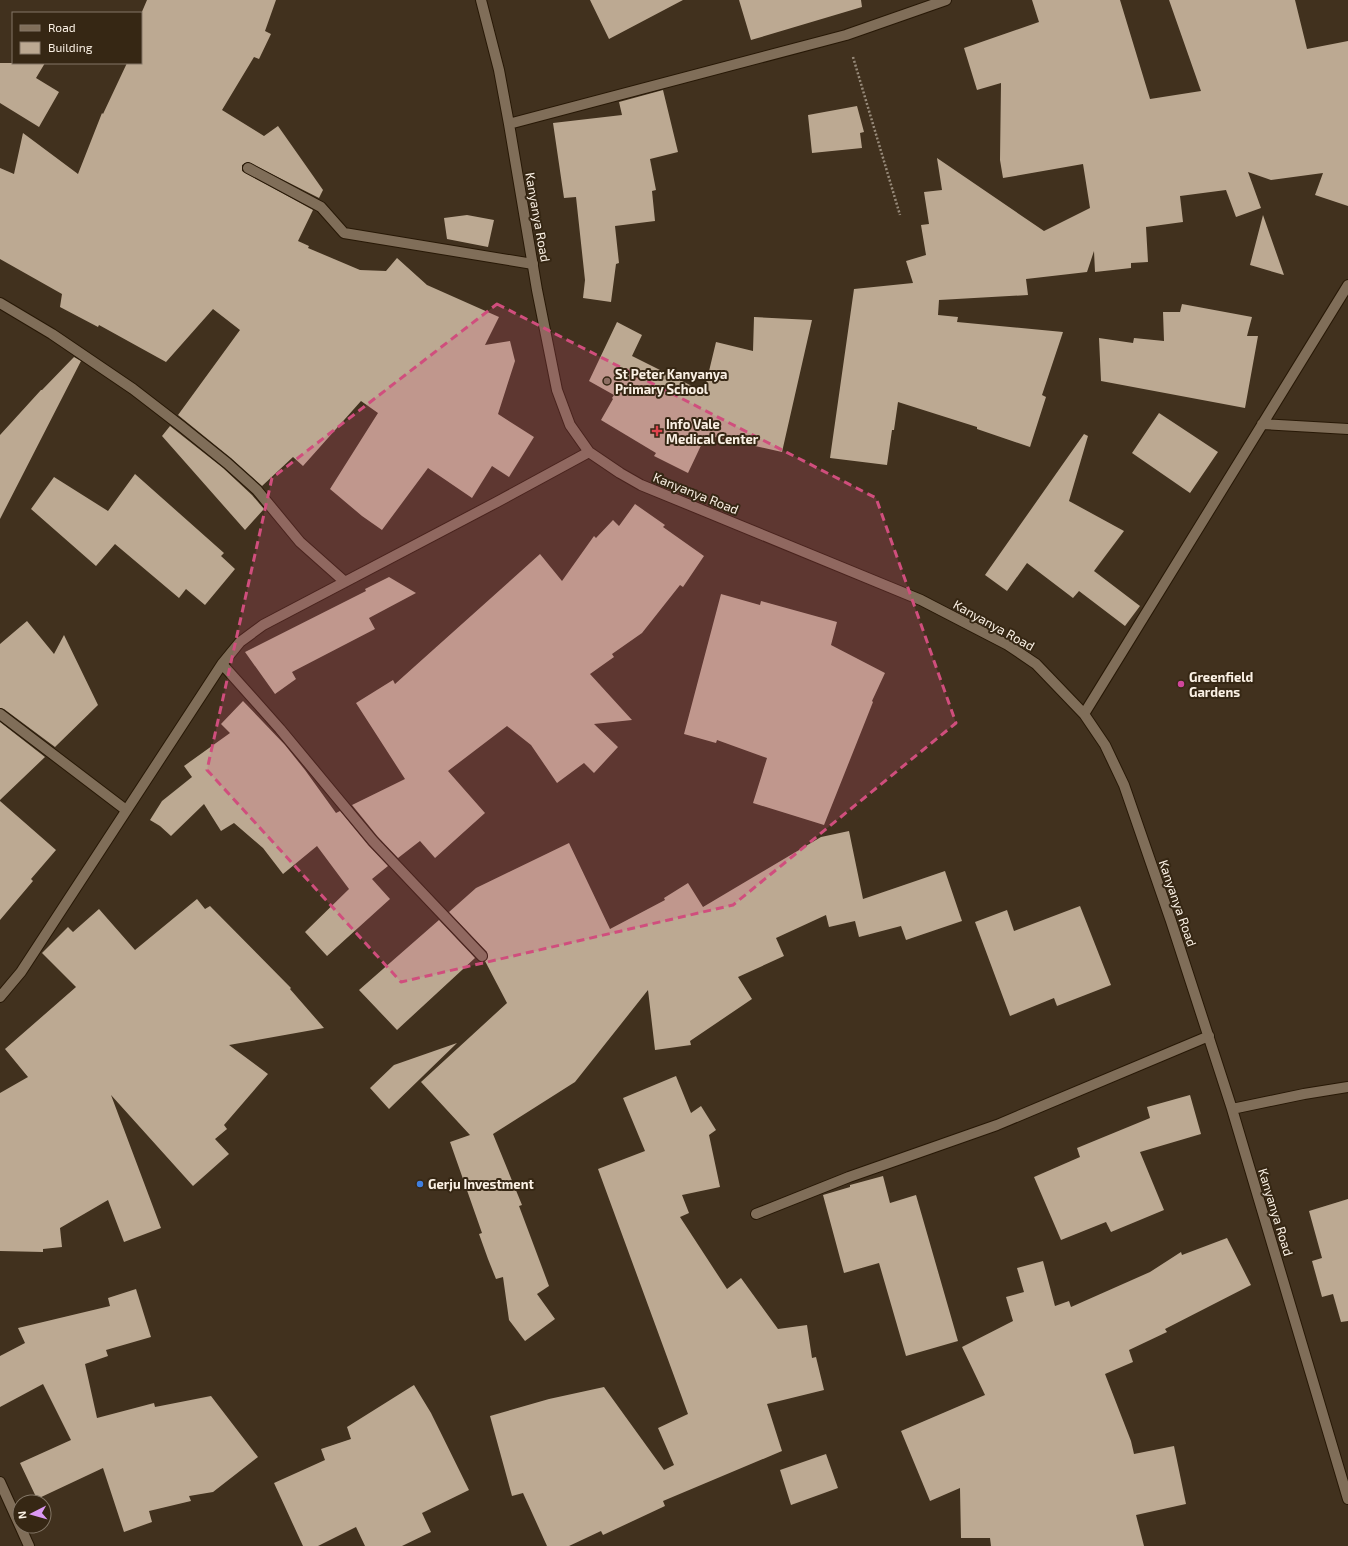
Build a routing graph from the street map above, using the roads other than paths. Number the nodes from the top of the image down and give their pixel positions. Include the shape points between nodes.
1 (481, 0) edge
2 (946, 0) edge
3 (509, 124) junction
4 (248, 168) dead end
5 (533, 264) junction
6 (1348, 285) edge
7 (0, 303) edge
8 (1262, 424) junction
9 (1348, 429) edge
10 (589, 452) junction
11 (345, 582) junction
12 (222, 664) junction
13 (0, 714) edge
14 (1084, 714) junction
15 (126, 810) junction
16 (482, 956) dead end
17 (0, 997) edge
18 (1209, 1036) junction
19 (1348, 1087) edge
20 (1232, 1109) junction
21 (756, 1214) dead end
22 (0, 1482) edge
23 (1348, 1499) edge
24 (12, 1508) edge
25 (24, 1534) edge
26 (29, 1546) edge

1 - 3 street, Kanyanya Road via 499,70
2 - 3 street via 846,35
3 - 5 street, Kanyanya Road
4 - 5 street via 321,207 344,233
5 - 10 street, Kanyanya Road via 557,390 570,425
6 - 8 street
7 - 11 street via 52,334 133,389 227,463 257,490 300,542
8 - 9 street
8 - 14 street
10 - 11 street
10 - 14 street, Kanyanya Road via 641,484 921,600 1008,645 1036,664
11 - 12 street via 263,625 240,642
12 - 15 street
12 - 16 street via 373,841
13 - 15 street
14 - 18 street, Kanyanya Road via 1105,745 1124,785
15 - 17 street via 21,972
18 - 20 street, Kanyanya Road
18 - 21 street via 997,1125 849,1177
19 - 20 street
20 - 23 street, Kanyanya Road
22 - 24 street
25 - 26 street

